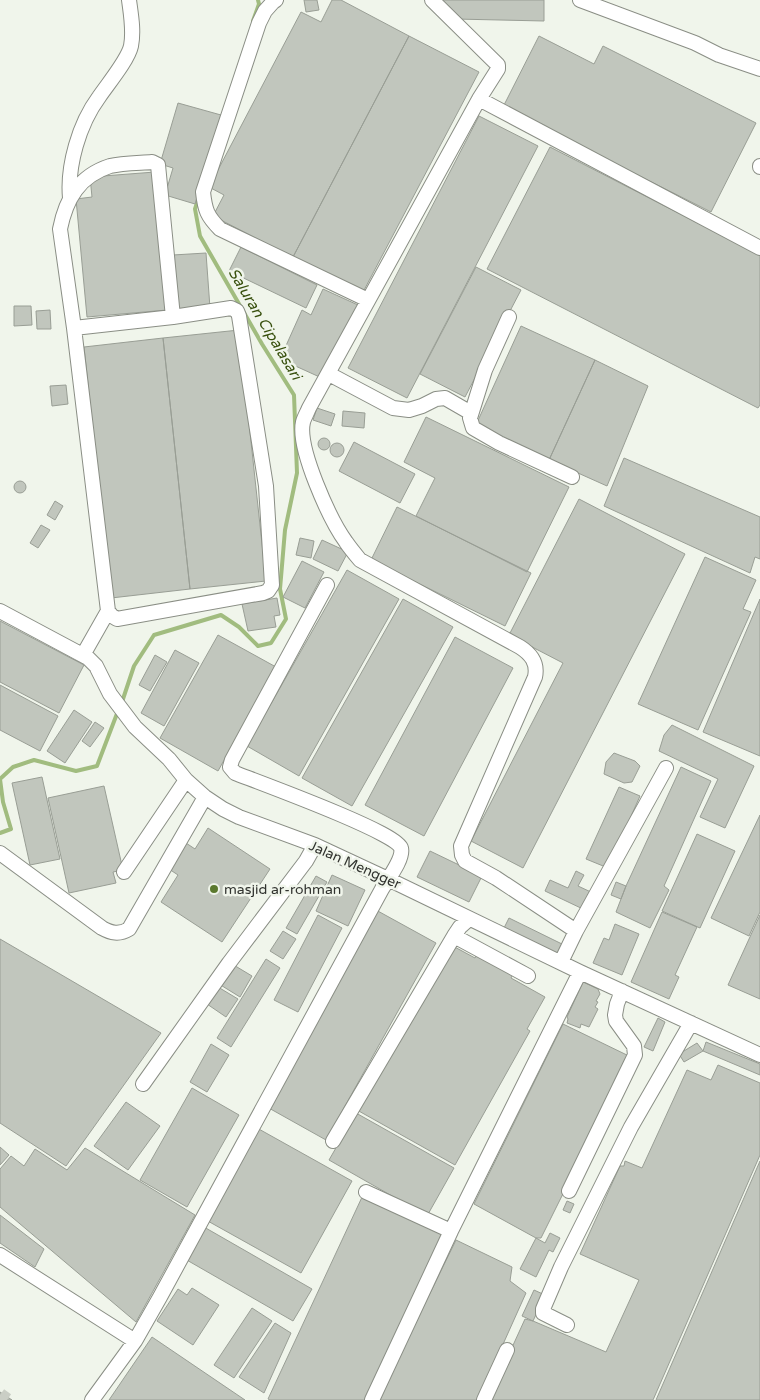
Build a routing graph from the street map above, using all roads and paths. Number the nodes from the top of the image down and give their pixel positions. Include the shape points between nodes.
1 (130, 0) edge
2 (276, 0) edge
3 (432, 0) edge
4 (580, 0) edge
5 (760, 68) edge
6 (479, 99) junction
7 (70, 198) junction
8 (760, 248) edge
9 (368, 300) junction
10 (174, 317) junction
11 (509, 317) dead end
12 (74, 328) junction
13 (329, 374) junction
14 (472, 413) junction
15 (572, 478) dead end
16 (327, 586) dead end
17 (0, 611) edge
18 (108, 611) junction
19 (83, 655) junction
20 (666, 768) dead end
21 (186, 780) junction
22 (205, 797) junction
23 (315, 845) junction
24 (0, 853) edge
25 (124, 872) dead end
26 (388, 879) junction
27 (469, 919) junction
28 (576, 932) junction
29 (454, 936) junction
30 (561, 962) junction
31 (580, 972) junction
32 (528, 976) dead end
33 (622, 991) junction
34 (690, 1022) junction
35 (760, 1055) edge
36 (143, 1084) dead end
37 (333, 1142) dead end
38 (569, 1191) dead end
39 (366, 1192) dead end
40 (451, 1231) junction
41 (0, 1255) edge
42 (567, 1325) dead end
43 (135, 1341) junction
44 (507, 1350) dead end
45 (92, 1400) edge
46 (372, 1400) edge
47 (484, 1400) edge

1 - 7 street via 131,47 83,125 69,176
2 - 9 street via 259,23 247,57 202,192 204,208 220,229
3 - 6 street via 498,67
4 - 5 street
6 - 8 street
6 - 9 street
7 - 10 street via 92,174 111,166 152,162 158,165
7 - 12 street via 60,229
9 - 13 street
10 - 12 street
10 - 18 street via 231,308 239,314 266,486 272,585 263,593 117,619
11 - 14 street via 484,370
12 - 18 street
13 - 14 street via 392,408 409,410 445,398
13 - 28 street via 309,408 302,438 322,497 345,541 360,560 530,653 537,670 462,846 462,856
14 - 15 street via 473,428
16 - 26 street via 230,767 235,773 364,824 391,838 402,851
17 - 19 street, Jalan Mengger
18 - 19 street
19 - 21 street, Jalan Mengger via 96,666 110,694 135,727
20 - 28 street
21 - 22 street, Jalan Mengger
21 - 25 street
22 - 23 street, Jalan Mengger via 239,817
22 - 24 street via 129,929 122,933 111,933 102,928
23 - 26 street, Jalan Mengger
23 - 36 street
26 - 27 street, Jalan Mengger
26 - 43 street
27 - 29 street
27 - 30 street, Jalan Mengger
28 - 30 street
29 - 32 street
29 - 37 street
30 - 31 street, Jalan Mengger
31 - 33 street, Jalan Mengger
31 - 40 street
33 - 34 street, Jalan Mengger
33 - 38 street via 616,1021 634,1046 635,1055
34 - 35 street, Jalan Mengger
34 - 42 street via 631,1128 543,1309
39 - 40 street
40 - 46 street
41 - 43 street
43 - 45 street
44 - 47 street

